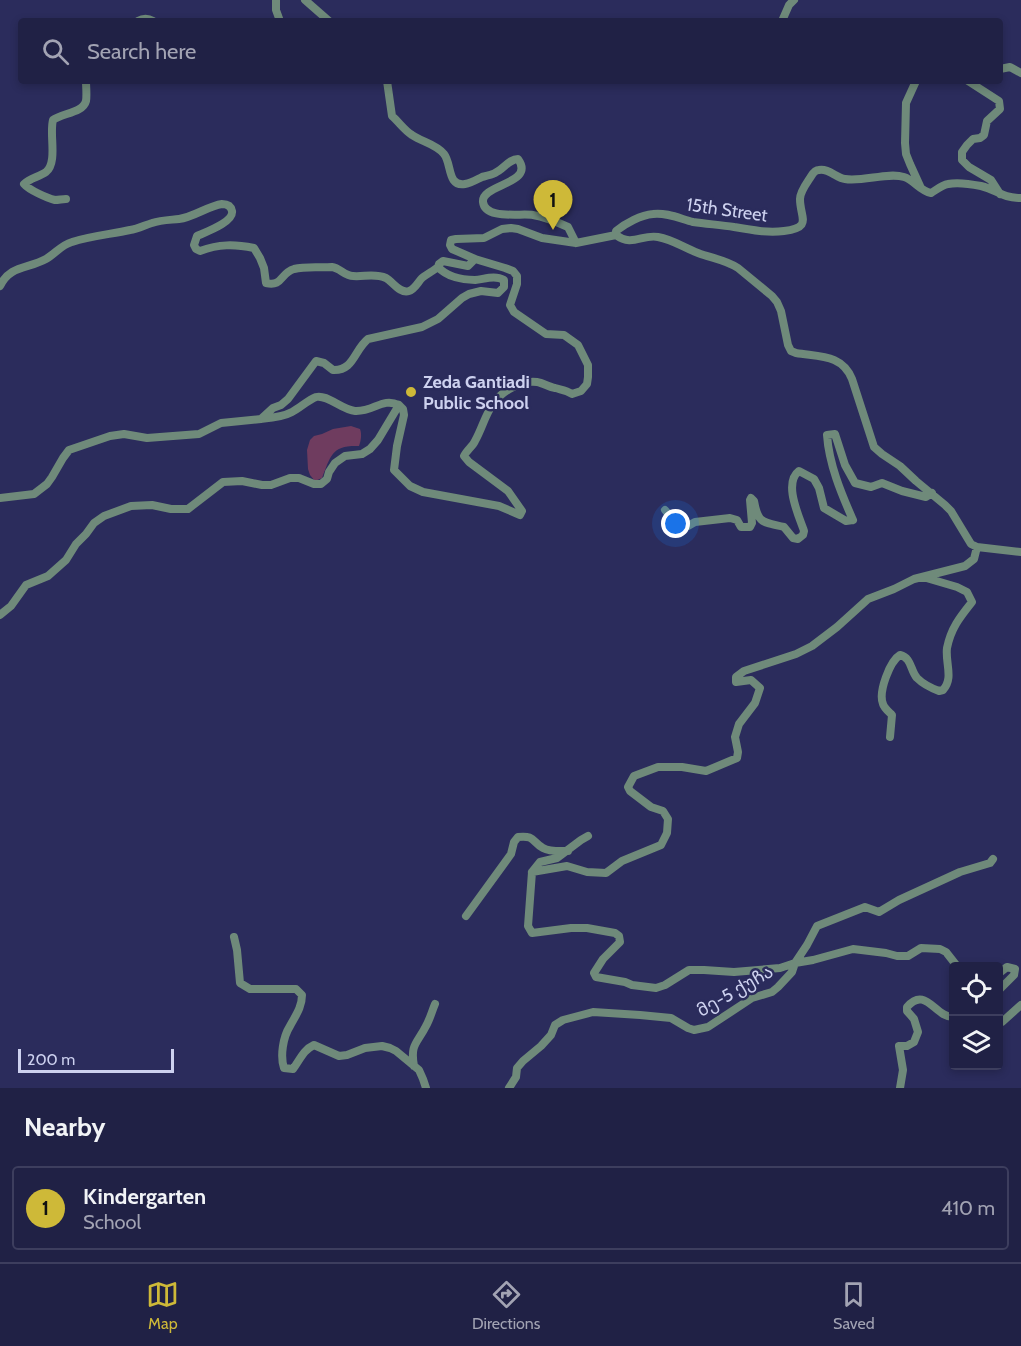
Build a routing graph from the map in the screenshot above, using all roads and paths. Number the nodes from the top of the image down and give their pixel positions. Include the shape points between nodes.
1 (276, 0) edge
2 (305, 0) edge
3 (794, 0) edge
4 (279, 18) edge
5 (326, 18) edge
6 (783, 18) edge
7 (1003, 68) edge
8 (1021, 73) edge
9 (86, 84) edge
10 (387, 84) edge
11 (915, 84) edge
12 (973, 84) edge
13 (922, 190) junction
14 (1000, 195) junction
15 (1021, 198) edge
16 (66, 199) dead end
17 (616, 235) junction
18 (576, 243) junction
19 (475, 259) junction
20 (438, 267) junction
21 (0, 286) edge
22 (399, 405) junction
23 (261, 419) junction
24 (932, 493) junction
25 (0, 498) edge
26 (665, 510) dead end
27 (977, 547) junction
28 (1021, 552) edge
29 (921, 577) junction
30 (0, 615) edge
31 (890, 737) dead end
32 (588, 837) dead end
33 (568, 850) junction
34 (993, 859) dead end
35 (532, 872) junction
36 (466, 916) dead end
37 (234, 937) dead end
38 (954, 962) edge
39 (795, 963) junction
40 (1003, 971) edge
41 (1003, 987) edge
42 (435, 1004) dead end
43 (1021, 1005) edge
44 (949, 1017) edge
45 (1003, 1021) edge
46 (414, 1067) junction
47 (426, 1088) edge
48 (509, 1088) edge
49 (900, 1088) edge

1 - 4 street
2 - 5 street
3 - 6 street
7 - 8 street via 1010,67
9 - 16 street via 84,105 53,120 51,166 24,184 56,200
10 - 18 street via 392,117 408,133 442,152 454,182 466,184 496,173 514,159 521,162 520,172 509,183 484,195 486,209 496,214 548,219 568,227
11 - 13 street via 906,103 905,143
12 - 14 street via 999,101 1000,109 987,121 984,135 967,145 962,160 991,180
13 - 14 street via 931,193 946,184 961,184 980,186
13 - 17 street, 15th Street via 901,176 845,179 820,170 812,174 800,196 804,220 799,228 757,231 656,213 624,224
14 - 15 street
17 - 18 street
17 - 24 street via 634,241 653,236 673,240 745,273 777,302 791,351 836,359 843,364 850,373 874,447
18 - 19 street via 511,228 484,238 451,240 452,249
19 - 20 street via 468,266 443,261
19 - 22 street via 513,271 517,276 510,305 514,312 546,334 564,335 578,345 588,365 587,384 582,391 573,393 536,382 505,391 464,456 508,491 522,511 520,515 499,506 440,496 410,486 394,470 404,415
20 - 21 street via 407,292 385,277 352,277 332,267 294,269 280,282 266,283 254,248 228,244 196,249 197,236 231,218 231,208 222,204 182,219 72,242 45,260 14,271
20 - 23 street via 459,278 498,277 504,280 504,287 498,293 469,294 422,327 368,339 345,369 333,370 316,361 288,399
22 - 23 street via 392,401 351,411 316,397 283,416
22 - 30 street via 370,449 335,463 321,484 299,478 271,485 223,482 188,509 131,506 105,516 94,523 66,560 48,576 26,585
23 - 25 street via 221,423 199,434 110,436 69,450 47,484 34,494
24 - 26 street via 926,497 882,483 855,483 835,434 827,435 828,448 853,520 846,521 824,508 814,479 798,471 792,484 794,505 804,531 798,538 793,538 784,526 760,519 751,498 752,523 748,528 730,518 681,526
24 - 27 street via 951,511 966,539
27 - 28 street
27 - 29 street via 974,559 965,566
29 - 31 street via 957,587 967,592 972,602 952,631 947,649 949,681 943,690 926,686 906,656 900,654 895,658 881,696 892,715
29 - 35 street via 868,599 812,646 736,677 736,682 751,680 760,688 755,703 739,724 735,737 737,758 706,771 658,767 634,776 630,791 663,811 668,819 661,845 622,861 606,873 567,866
32 - 33 street
33 - 35 street via 558,858 540,862
33 - 36 street via 546,850 533,839 518,837 511,854
34 - 39 street via 879,912 865,907 817,926
35 - 39 street via 528,926 532,933 587,928 619,936 620,942 603,959 594,973 596,977 656,988 689,970 734,972
37 - 46 street via 240,983 250,989 296,988 303,994 301,1006 286,1032 284,1068 293,1069 314,1045 339,1056 382,1046 396,1051
38 - 39 street, მე-5 ქუჩა via 940,949 921,948 908,956 854,949
39 - 48 street, მე-5 ქუჩა via 792,972 771,992 752,998 700,1029 688,1028 670,1018 640,1015 593,1012 563,1020 517,1068
40 - 41 street via 1007,967 1015,969
42 - 46 street via 412,1048
43 - 45 street
44 - 49 street via 922,1000 907,1007 918,1032 914,1042 898,1046 903,1070
46 - 47 street

